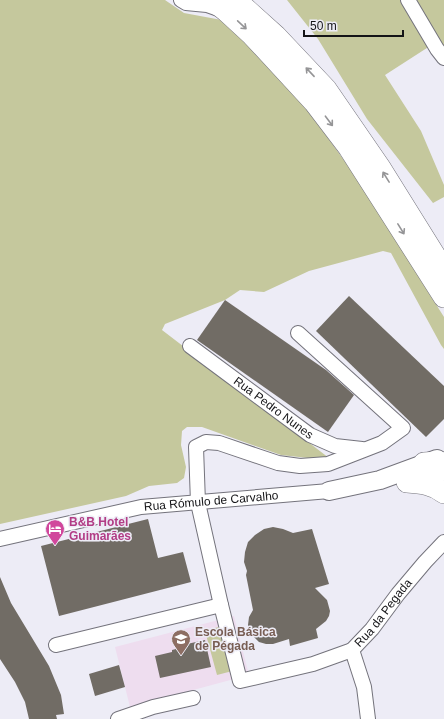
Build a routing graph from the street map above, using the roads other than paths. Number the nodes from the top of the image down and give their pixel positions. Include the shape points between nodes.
1 (182, 0) edge
2 (408, 0) edge
3 (225, 4) edge
4 (444, 58) edge
5 (444, 270) edge
6 (444, 296) edge
7 (298, 333) dead end
8 (190, 346) dead end
9 (366, 449) junction
10 (444, 457) edge
11 (434, 463) edge
12 (444, 471) edge
13 (407, 482) junction
14 (329, 492) junction
15 (444, 493) edge
16 (198, 502) junction
17 (0, 539) edge
18 (444, 542) edge
19 (220, 605) junction
20 (56, 645) dead end
21 (352, 650) junction
22 (193, 698) dead end
23 (118, 719) edge
24 (368, 719) edge

1 - 3 street via 186,3 207,5
2 - 4 street
5 -> 3 highway via 381,169 326,89 276,36
3 -> 6 highway via 295,79 331,124
7 - 9 street via 403,428 382,443
8 - 9 street, Rua Pedro Nunes via 310,436 335,446
9 - 16 street via 328,464 300,466 278,463 219,443 206,442 196,447
10 - 11 main road, Rua Rómulo de Carvalho
11 - 14 main road, Rua Rómulo de Carvalho via 380,480
12 - 13 main road, Rua Rómulo de Carvalho
13 - 14 main road, Rua Rómulo de Carvalho via 366,491
13 - 15 highway via 430,485
14 - 16 street, Rua Rómulo de Carvalho
16 - 17 street, Rua Rómulo de Carvalho via 141,507
16 - 19 street
18 - 21 street, Rua da Pegada
19 - 20 street
19 - 21 street, Rua da Pegada via 240,681 313,664
21 - 24 street via 364,687
22 - 23 street via 152,707

